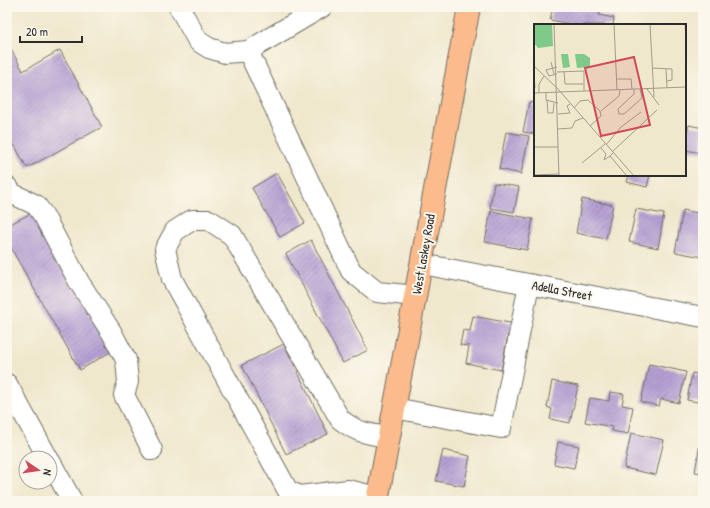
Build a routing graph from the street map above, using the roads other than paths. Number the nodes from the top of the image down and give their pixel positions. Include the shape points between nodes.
1 (179, 7) edge
2 (322, 7) edge
3 (469, 7) edge
4 (248, 51) junction
5 (7, 187) edge
6 (422, 264) junction
7 (529, 284) junction
8 (416, 296) junction
9 (703, 317) edge
10 (7, 384) edge
11 (394, 408) junction
12 (389, 438) junction
13 (44, 450) edge
14 (152, 450) dead end
15 (58, 476) edge
16 (377, 499) edge
17 (72, 501) edge

1 - 4 street via 198,41 225,53
2 - 4 street
3 - 6 main road, West Laskey Road
4 - 8 street via 351,271 377,292
5 - 14 street via 13,194 36,205 44,216 79,282 112,333 126,360 128,382 124,395
6 - 7 street, Adella Street
6 - 8 main road, West Laskey Road
7 - 9 street, Adella Street
7 - 11 street via 501,428
8 - 11 main road, West Laskey Road
10 - 13 street
11 - 12 main road, West Laskey Road
12 - 16 main road, West Laskey Road
12 - 16 street via 350,428 340,419 232,235 209,220 192,220 175,231 165,250 172,279 288,491 300,496 348,490
15 - 17 street

